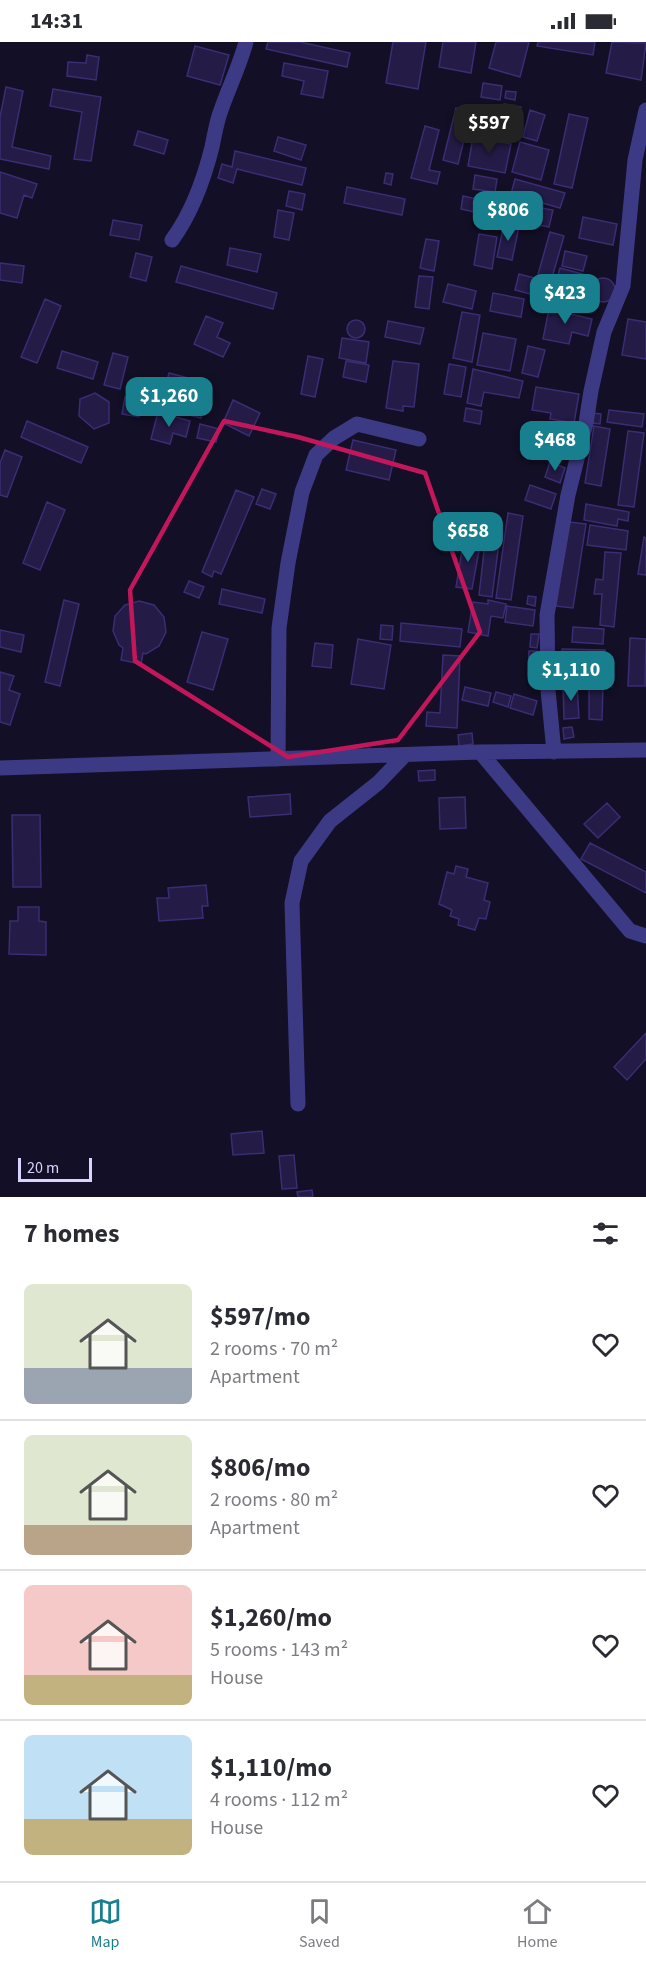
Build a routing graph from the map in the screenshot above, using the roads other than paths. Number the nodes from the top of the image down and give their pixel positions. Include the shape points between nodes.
1 (246, 42) edge
2 (646, 110) edge
3 (172, 240) dead end
4 (419, 439) dead end
5 (646, 750) edge
6 (480, 752) junction
7 (554, 752) junction
8 (405, 755) junction
9 (278, 759) junction
10 (0, 768) edge
11 (646, 936) edge
12 (298, 1104) dead end

1 - 3 street via 195,196
2 - 7 street via 635,160 623,286 604,332 593,379 547,615
4 - 9 street via 357,424 315,455 302,492 279,628
5 - 7 street
6 - 7 street
6 - 8 street
6 - 11 street via 630,931
8 - 9 street
8 - 12 street via 378,783 330,821 302,861 292,903
9 - 10 street

